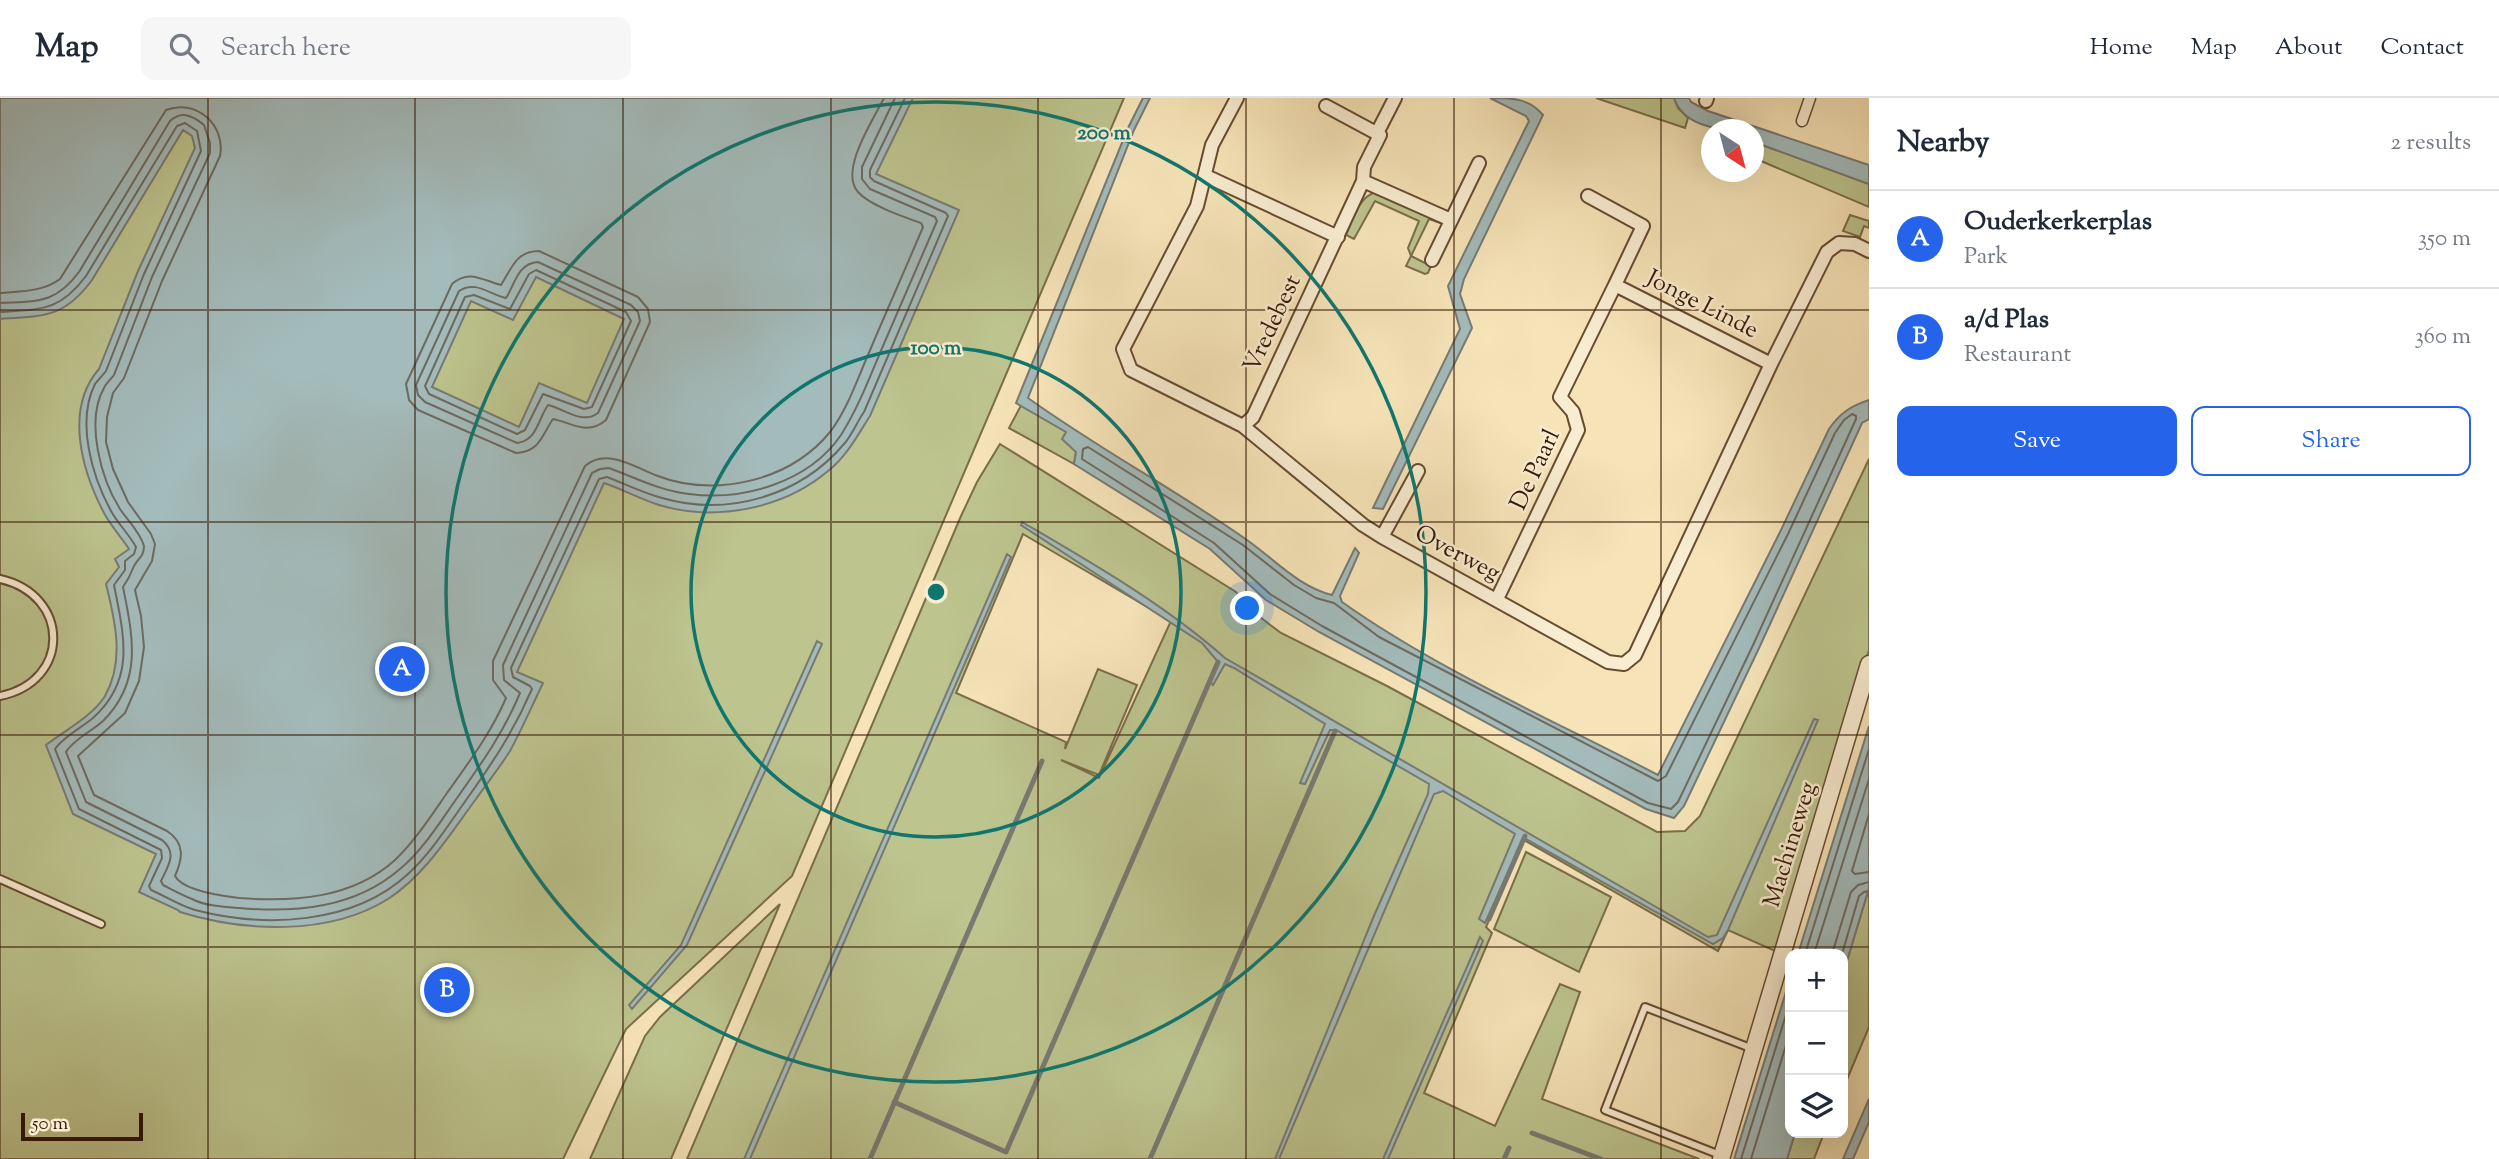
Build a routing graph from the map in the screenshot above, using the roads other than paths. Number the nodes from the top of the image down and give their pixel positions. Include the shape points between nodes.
1 (1237, 98) edge
2 (1395, 98) edge
3 (1810, 98) edge
4 (1326, 106) dead end
5 (1802, 121) dead end
6 (1377, 133) junction
7 (1479, 163) dead end
8 (1206, 176) junction
9 (1363, 181) junction
10 (1588, 197) dead end
11 (1451, 220) junction
12 (1338, 237) junction
13 (1869, 251) edge
14 (1432, 260) dead end
15 (1615, 285) junction
16 (1771, 364) junction
17 (1243, 426) junction
18 (1418, 471) dead end
19 (1382, 537) junction
20 (0, 579) edge
21 (1497, 599) junction
22 (1869, 664) edge
23 (0, 696) edge
24 (0, 879) edge
25 (101, 924) dead end
26 (1754, 1049) junction
27 (1721, 1157) edge

1 - 8 street, Overweg via 1212,145
2 - 6 street, Vredebest
3 - 5 street
4 - 6 street
6 - 9 street, Vredebest
7 - 11 street
8 - 12 street
8 - 17 street, Overweg via 1197,206 1123,349 1131,370
9 - 11 street
9 - 12 street, Vredebest
10 - 15 street, Jonge Linde via 1643,226
11 - 14 street
12 - 17 street, Vredebest via 1253,417
13 - 16 street, Overweg via 1839,243 1827,252
15 - 16 street, Jonge Linde
15 - 21 street, De Paarl via 1560,397 1573,412 1578,430
16 - 21 street, Overweg via 1635,655 1624,664 1608,662
17 - 19 street, Overweg
18 - 19 street
19 - 21 street, Overweg
20 - 23 lane via 21,585 38,598 52,624 54,639 46,668 35,681
22 - 26 street, Machineweg
24 - 25 lane
26 - 27 street, Machineweg
26 - 27 lane via 1645,1007 1605,1110

